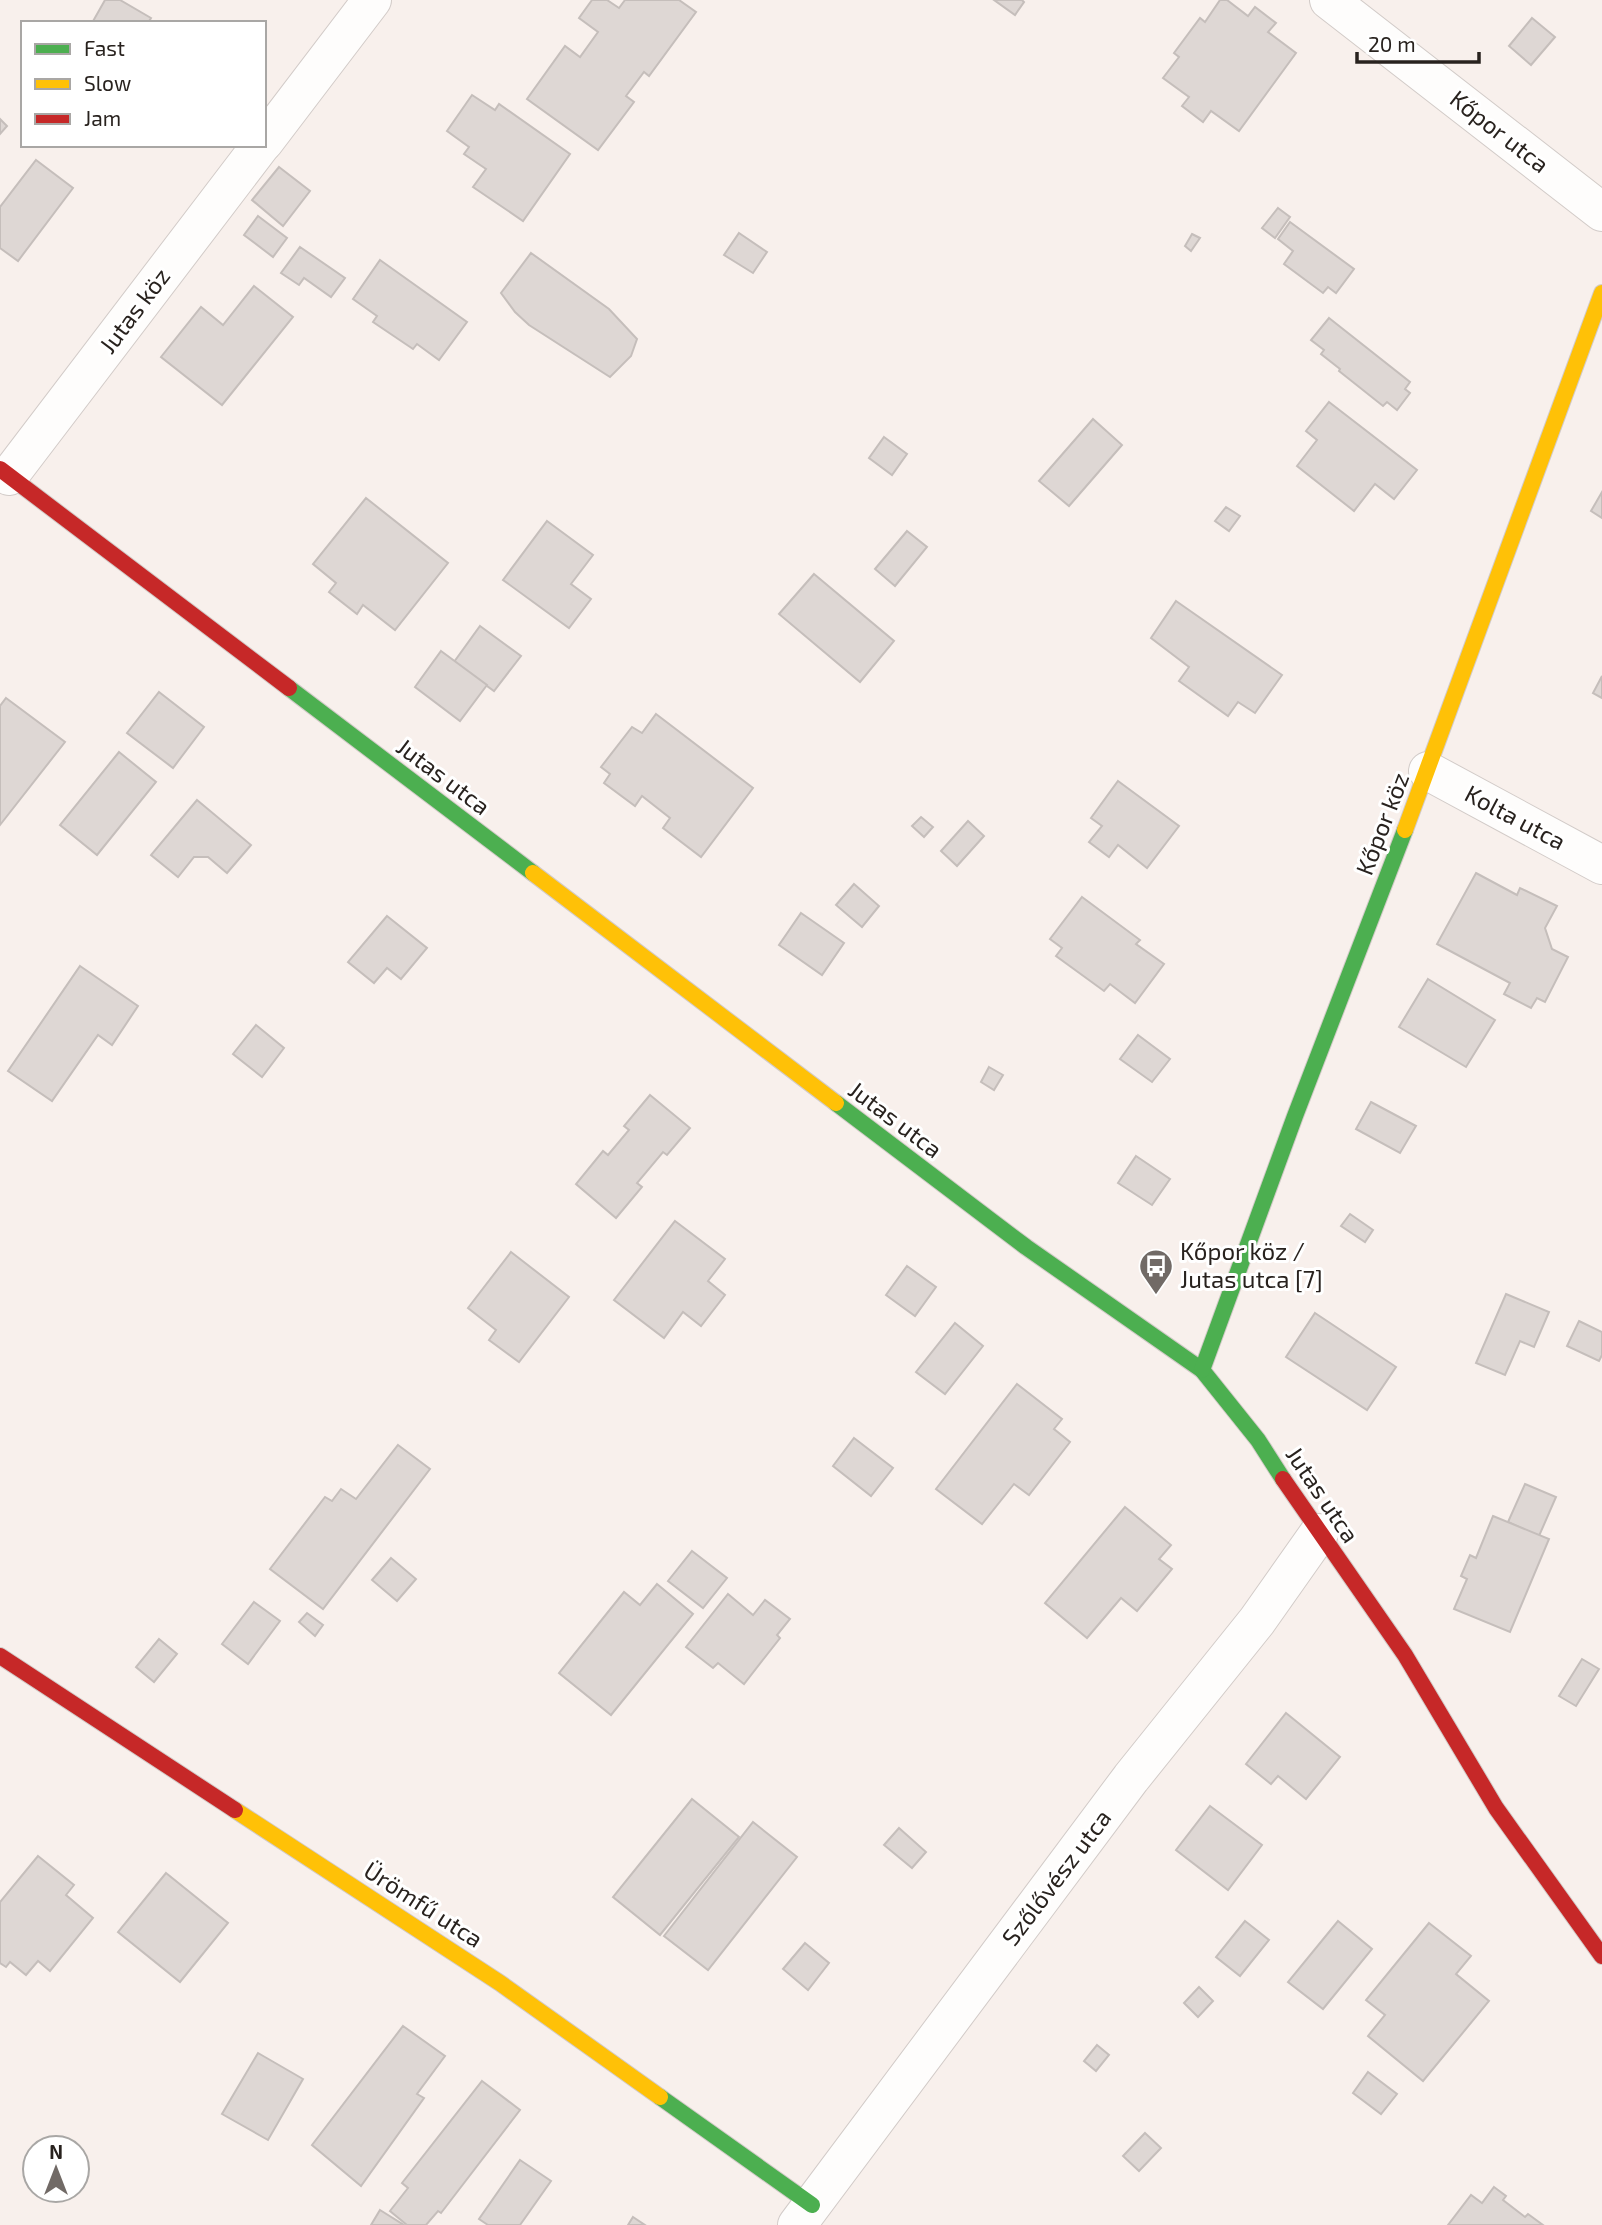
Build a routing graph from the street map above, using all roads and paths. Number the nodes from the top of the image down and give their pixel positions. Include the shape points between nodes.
1 (372, 0) edge
2 (1329, 0) edge
3 (266, 139) edge
4 (260, 147) edge
5 (1602, 212) edge
6 (1602, 293) edge
7 (4, 473) edge
8 (1428, 771) junction
9 (1602, 865) edge
10 (1202, 1370) junction
11 (1319, 1533) junction
12 (0, 1656) edge
13 (1602, 1956) edge
14 (804, 2215) edge

1 - 3 street, Jutas köz
2 - 5 street, Kőpor utca
4 - 7 street, Jutas köz
6 - 8 street, Kőpor köz
7 - 10 street, Jutas utca via 1014,1239
8 - 9 street, Kolta utca
8 - 10 street, Kőpor köz via 1294,1116
10 - 11 street, Jutas utca via 1258,1440
11 - 13 street, Jutas utca via 1405,1655 1496,1808
11 - 14 street, Szőlővész utca via 1257,1621 1131,1778
12 - 14 street, Ürömfű utca via 500,1983

